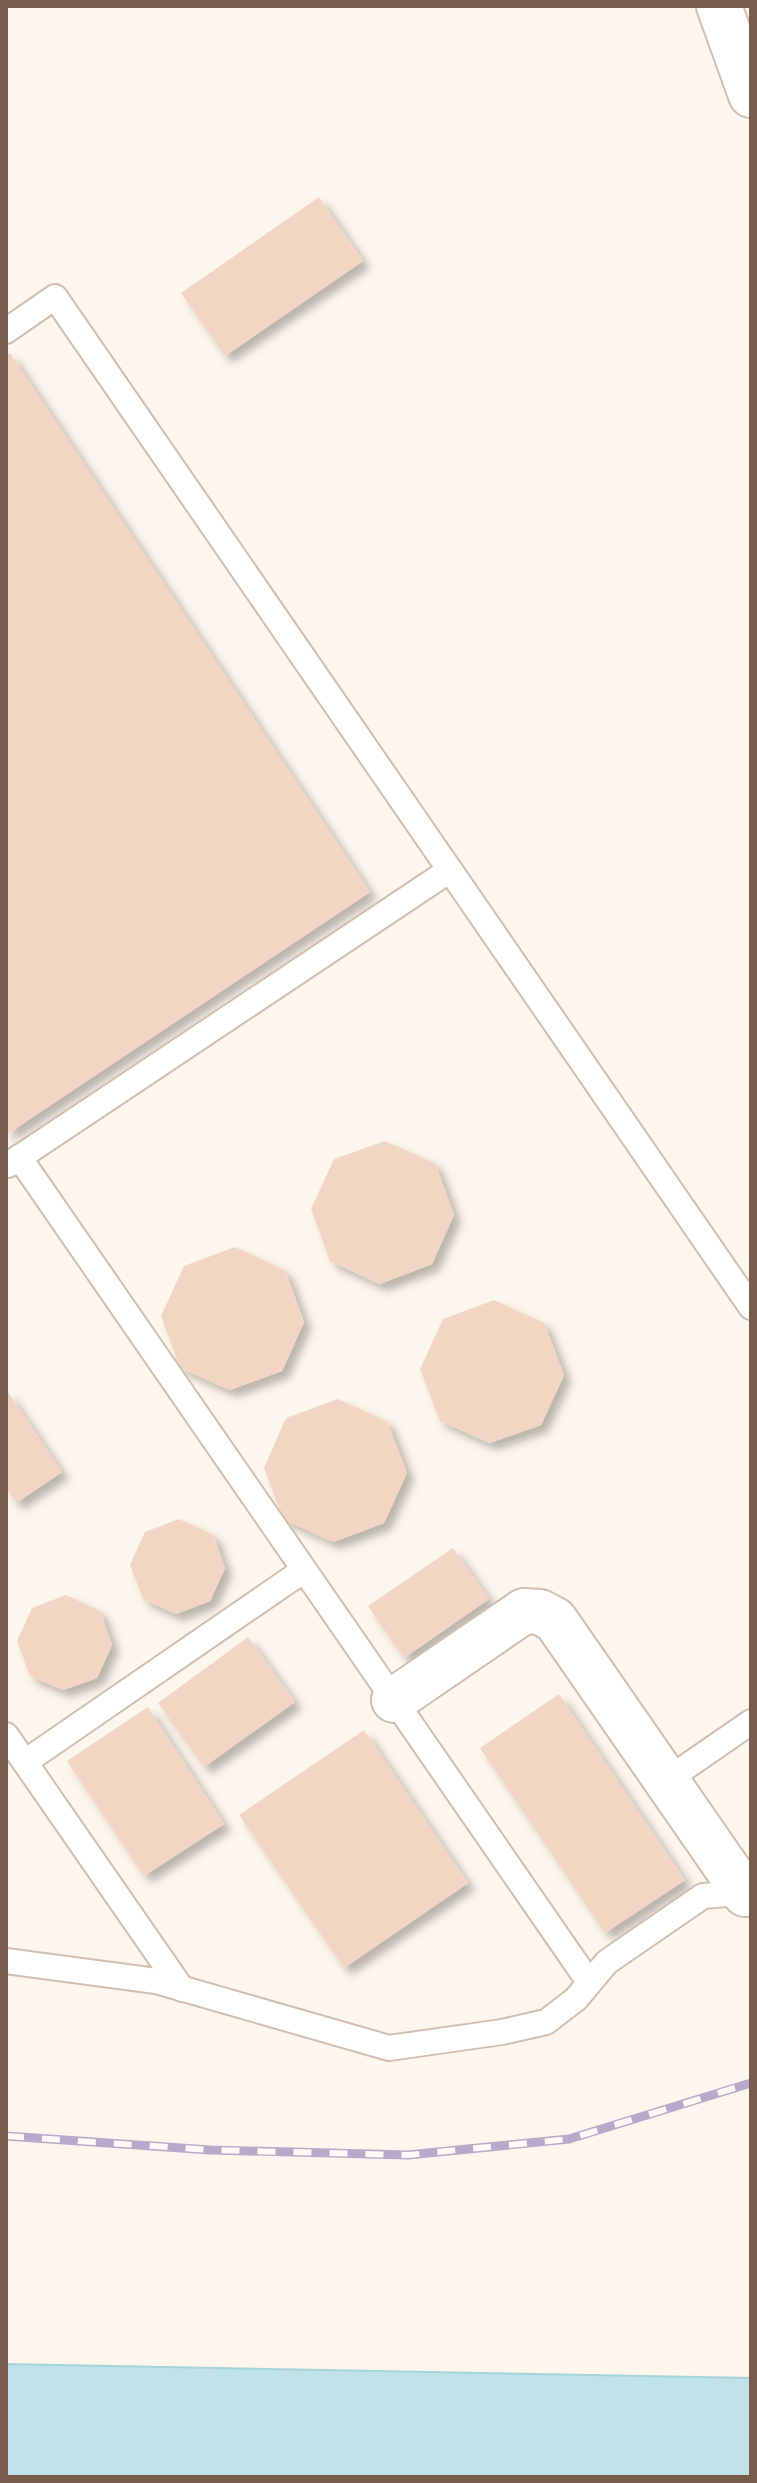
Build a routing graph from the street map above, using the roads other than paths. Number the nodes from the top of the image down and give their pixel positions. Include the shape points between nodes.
1 (719, 6) edge
2 (751, 95) edge
3 (6, 331) edge
4 (450, 870) junction
5 (13, 1162) edge
6 (751, 1307) edge
7 (304, 1570) junction
8 (394, 1700) junction
9 (751, 1722) edge
10 (6, 1735) edge
11 (25, 1762) junction
12 (667, 1780) junction
13 (748, 1892) edge
14 (6, 1961) edge
15 (589, 1982) junction
16 (182, 1989) junction

1 - 2 street
3 - 4 lane via 55,297
4 - 5 lane
4 - 6 lane
5 - 7 lane
7 - 8 lane
7 - 11 lane
8 - 12 street via 524,1611 540,1612 555,1620
8 - 15 lane
9 - 12 lane
10 - 11 lane
11 - 16 lane
12 - 13 street
13 - 15 lane via 703,1896 607,1962
14 - 16 lane
15 - 16 lane via 546,2022 389,2048

